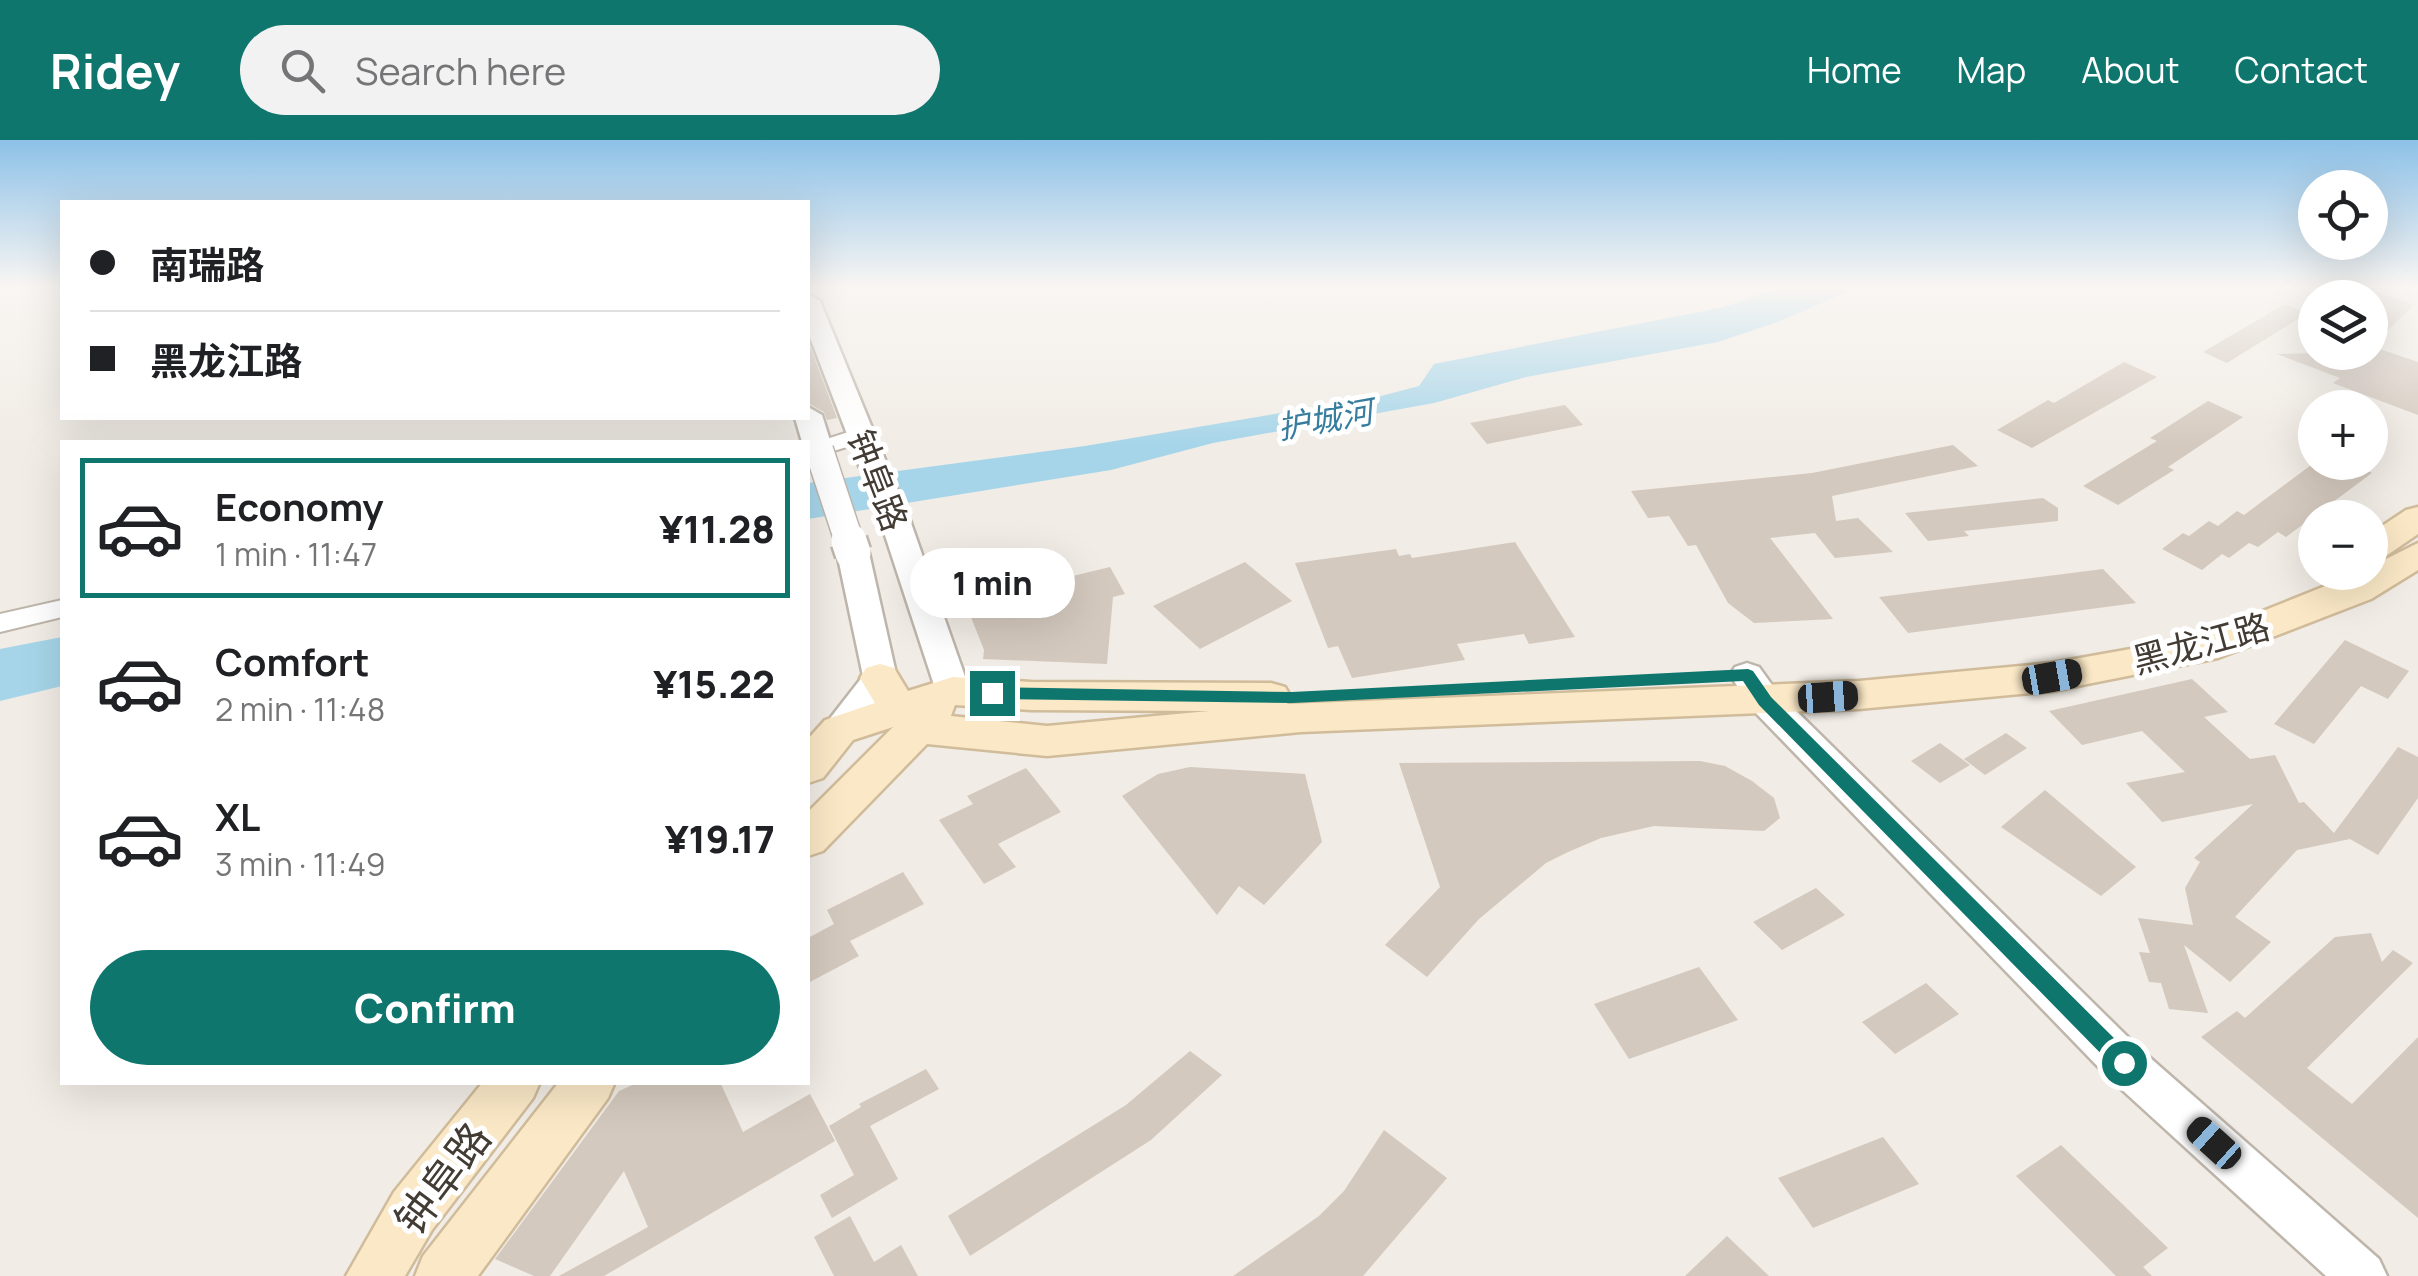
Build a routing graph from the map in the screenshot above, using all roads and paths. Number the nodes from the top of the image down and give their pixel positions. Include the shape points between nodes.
1 (823, 340) edge
2 (809, 420) edge
3 (866, 448) junction
4 (814, 451) edge
5 (2418, 518) edge
6 (2388, 538) edge
7 (2418, 554) edge
8 (2298, 586) edge
9 (60, 610) edge
10 (0, 622) edge
11 (1756, 688) junction
12 (954, 690) junction
13 (899, 705) junction
14 (810, 765) edge
15 (810, 836) edge
16 (513, 1085) edge
17 (588, 1085) edge
18 (374, 1276) edge
19 (443, 1276) edge
20 (2362, 1276) edge

1 - 3 street, 钟阜路
2 - 4 street, 钟阜路
3 - 4 street
3 - 12 street, 钟阜路
4 - 13 street, 钟阜路, bridge
5 - 6 main road
7 - 11 main road, 黑龙江路 via 2358,590 2204,650 2052,677
8 - 11 main road, 黑龙江路 via 2232,613 2133,640
9 - 10 street
11 - 12 main road, 黑龙江路 via 1292,698
11 - 13 main road, 黑龙江路 via 1047,741
11 - 20 street via 2124,1063
12 - 13 main road
13 - 14 main road, 黑龙江路 via 840,730
13 - 15 main road
16 - 18 main road, 钟阜路 via 413,1211
17 - 19 main road, 钟阜路

